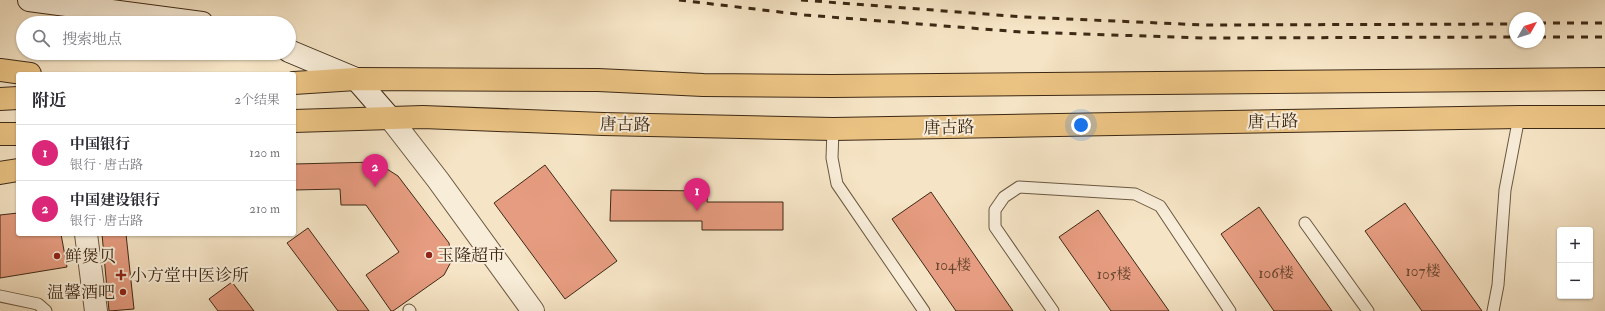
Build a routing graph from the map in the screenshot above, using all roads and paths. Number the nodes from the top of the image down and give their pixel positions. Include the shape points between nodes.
1 (29, 0) edge
2 (149, 16) edge
3 (296, 54) edge
4 (0, 70) edge
5 (16, 72) edge
6 (356, 79) junction
7 (1605, 79) edge
8 (296, 83) edge
9 (16, 98) edge
10 (0, 99) edge
11 (1519, 117) junction
12 (1605, 117) edge
13 (390, 118) junction
14 (296, 121) edge
15 (832, 129) junction
16 (0, 134) edge
17 (16, 134) edge
18 (16, 170) edge
19 (0, 173) edge
20 (1305, 223) dead end
21 (86, 236) edge
22 (0, 296) edge
23 (46, 311) edge
24 (96, 311) edge
25 (534, 311) edge
26 (924, 311) edge
27 (1054, 311) edge
28 (1230, 311) edge
29 (1368, 311) edge
30 (1493, 311) edge

1 - 2 street
3 - 6 street
4 - 5 main road
6 - 7 main road via 598,80 703,85 832,86
6 - 8 main road
6 - 13 street
9 - 10 main road
11 - 12 main road, 唐古路
11 - 15 main road, 唐古路
11 - 30 lane via 1505,190 1498,285
13 - 14 main road, 唐古路
13 - 15 main road, 唐古路
13 - 25 street
15 - 26 lane via 832,158 837,184
16 - 17 main road
18 - 19 main road
20 - 29 lane
21 - 24 street
22 - 23 lane via 38,304
27 - 28 lane via 995,227 995,210 1004,197 1019,187 1135,194 1160,206

